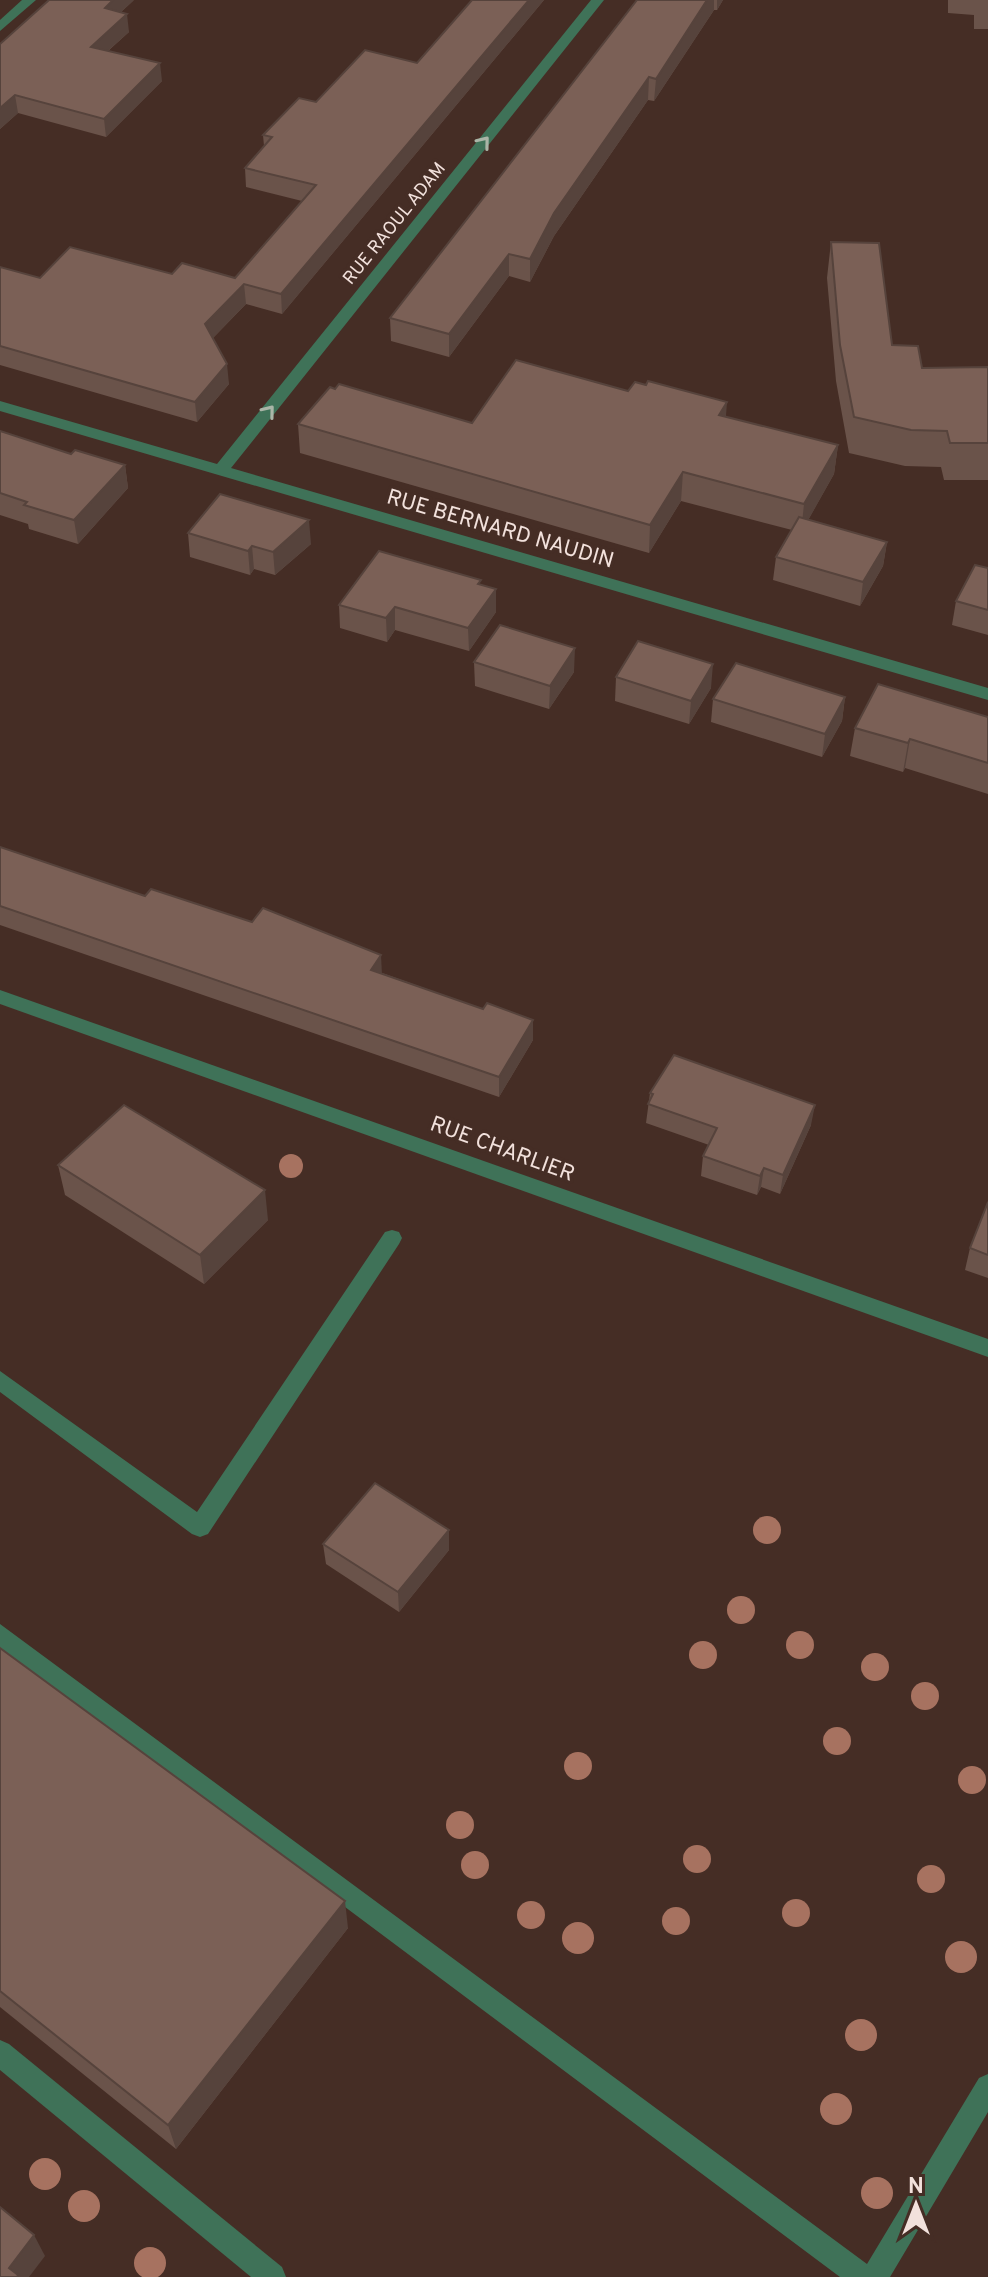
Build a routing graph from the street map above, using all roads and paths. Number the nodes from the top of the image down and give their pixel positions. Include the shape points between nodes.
1 (30, 0) edge
2 (598, 0) edge
3 (0, 27) edge
4 (0, 406) edge
5 (220, 471) junction
6 (988, 694) edge
7 (0, 997) edge
8 (392, 1238) dead end
9 (988, 1348) edge
10 (0, 1380) edge
11 (0, 1635) edge
12 (0, 2053) edge
13 (988, 2087) edge
14 (272, 2277) edge
15 (862, 2277) edge
16 (875, 2277) edge

1 - 3 street
5 -> 2 street, RUE RAOUL ADAM
4 - 5 street, RUE BERNARD NAUDIN
5 - 6 street, RUE BERNARD NAUDIN
7 - 9 street, RUE CHARLIER
8 - 10 street via 200,1527
11 - 15 street
12 - 14 street
13 - 16 street

